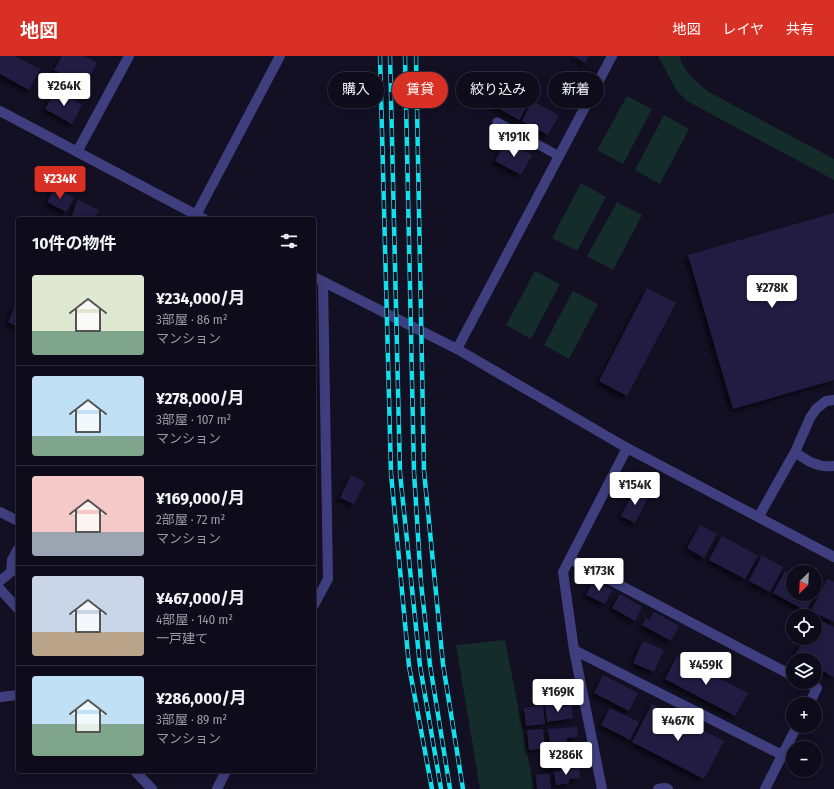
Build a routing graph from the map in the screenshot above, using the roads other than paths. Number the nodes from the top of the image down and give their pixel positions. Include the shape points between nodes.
1 (129, 56) edge
2 (280, 56) edge
3 (612, 56) edge
4 (0, 111) edge
5 (497, 122) dead end
6 (77, 152) junction
7 (559, 156) junction
8 (196, 217) edge
9 (199, 217) edge
10 (316, 278) edge
11 (324, 282) junction
12 (456, 349) junction
13 (834, 400) edge
14 (627, 448) junction
15 (794, 452) junction
16 (834, 466) edge
17 (0, 512) edge
18 (759, 516) junction
19 (16, 520) edge
20 (16, 553) edge
21 (834, 556) edge
22 (570, 559) junction
23 (0, 581) edge
24 (0, 589) edge
25 (316, 601) edge
26 (16, 607) edge
27 (574, 650) junction
28 (786, 672) edge
29 (16, 695) edge
30 (0, 697) edge
31 (793, 733) edge
32 (782, 755) junction
33 (137, 773) edge
34 (225, 773) edge
35 (152, 789) edge
36 (217, 789) edge
37 (602, 789) edge
38 (658, 789) edge
39 (668, 789) edge
40 (765, 789) edge

1 - 6 street
2 - 9 street
3 - 7 street
4 - 6 street
5 - 7 lane
6 - 8 street
7 - 12 street
10 - 11 street
11 - 12 street
11 - 25 street via 328,579
12 - 14 street
13 - 15 street via 826,401 816,409
14 - 18 street
14 - 22 street
15 - 16 street via 824,467
15 - 18 street
17 - 19 street
18 - 21 street
20 - 23 street via 12,560 12,572
22 - 27 street via 563,572
22 - 28 street
24 - 26 street
27 - 32 street
27 - 37 street
29 - 30 street
31 - 32 street
32 - 40 street
33 - 35 street
34 - 36 street
38 - 39 street

